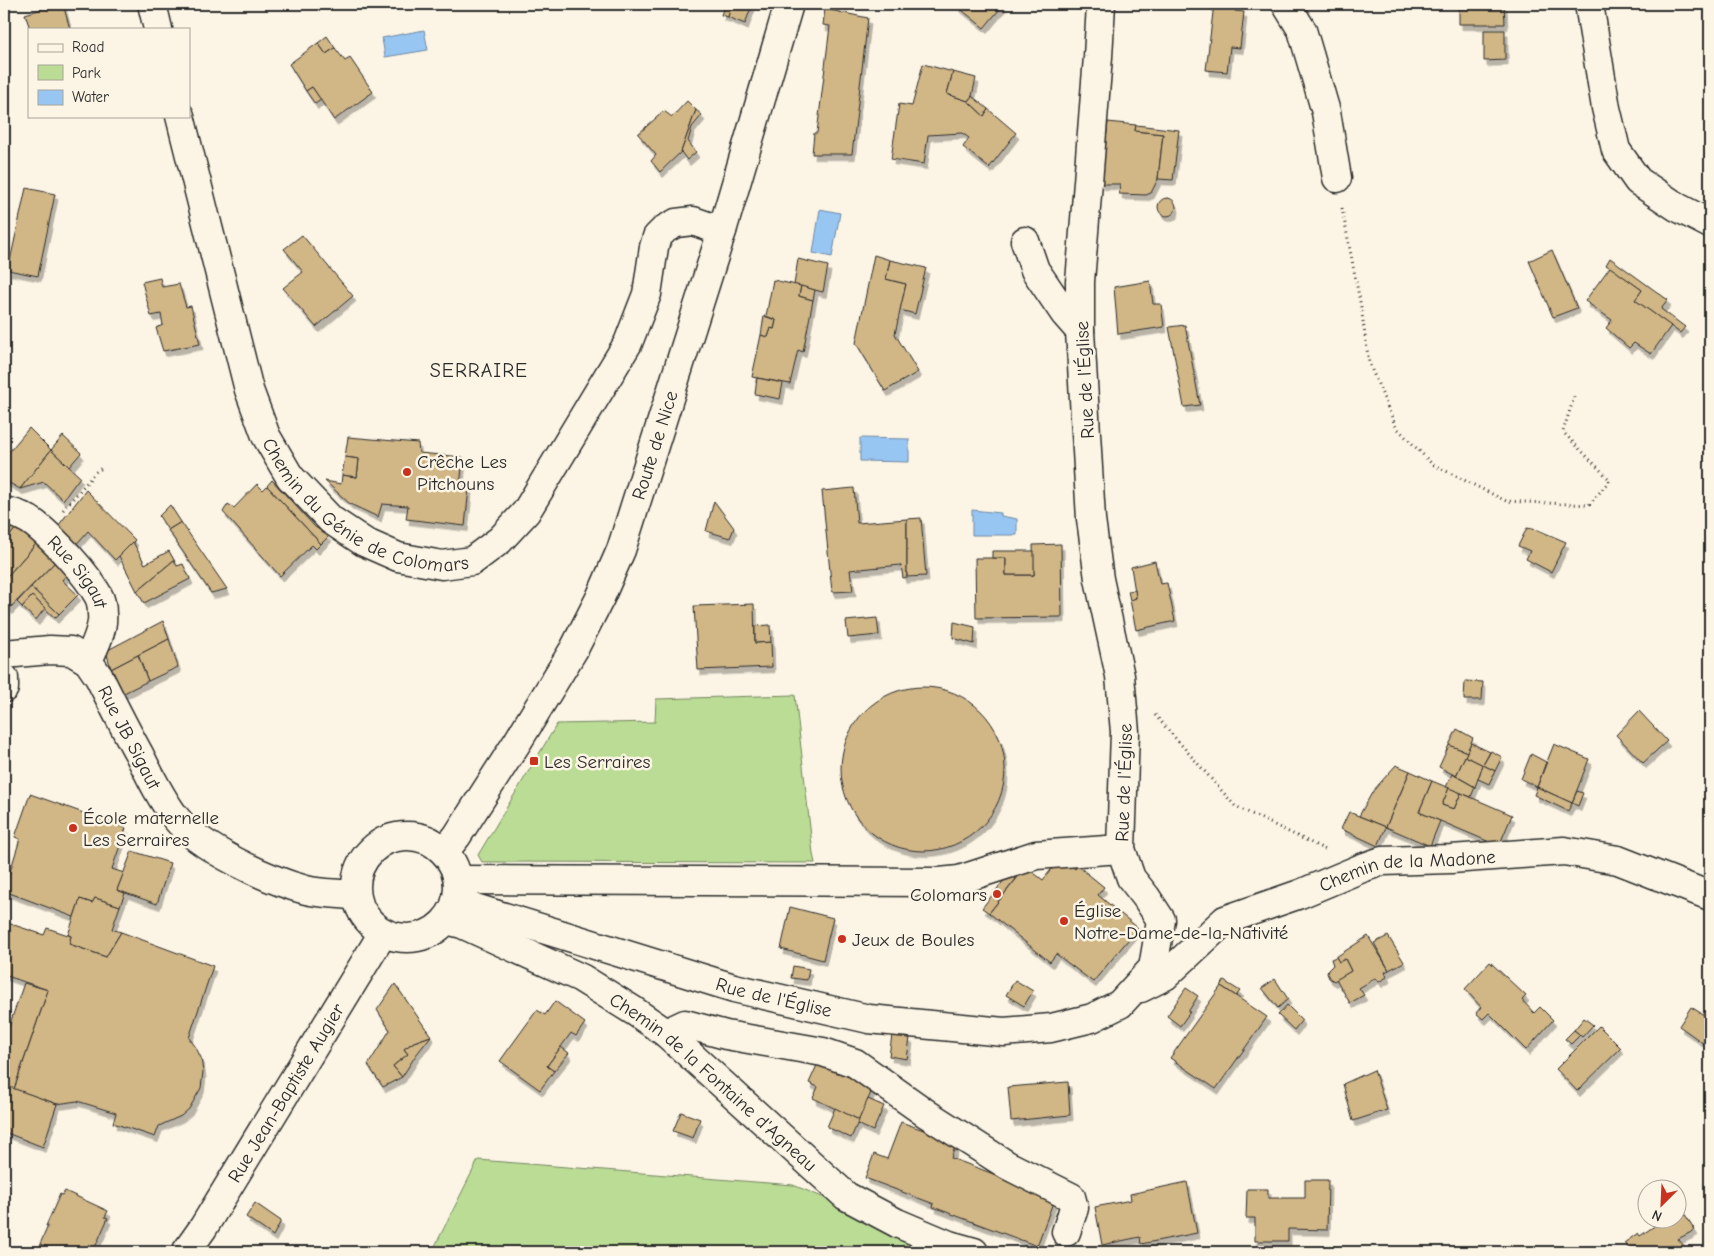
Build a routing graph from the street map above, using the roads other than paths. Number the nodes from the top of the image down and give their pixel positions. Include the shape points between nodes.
1 (152, 4) edge
2 (789, 4) edge
3 (1101, 4) edge
4 (1286, 4) edge
5 (1589, 4) edge
6 (158, 28) edge
7 (181, 118) edge
8 (1337, 178) road end
9 (1710, 224) edge
10 (722, 231) junction
11 (1025, 241) dead end
12 (1080, 331) junction
13 (4, 510) edge
14 (4, 654) edge
15 (88, 661) junction
16 (4, 678) edge
17 (4, 688) edge
18 (1121, 850) junction
19 (444, 852) junction
20 (355, 896) junction
21 (1710, 896) edge
22 (454, 901) junction
23 (383, 933) junction
24 (1129, 994) junction
25 (666, 1034) junction
26 (1066, 1232) dead end
27 (186, 1252) edge
28 (974, 1252) edge

1 - 6 street
2 - 10 street, Route de Nice
3 - 12 street, Rue de l'Église via 1080,282
4 - 8 street via 1302,30 1326,112
5 - 9 street via 1616,150 1638,181
7 - 10 street, Chemin du Génie de Colomars via 249,390 266,436 290,476 331,520 364,542 398,557 442,565 472,561 500,540 526,512 628,343 647,294 657,236 676,223 693,221
10 - 19 street, Route de Nice via 635,510 600,598 552,686
11 - 12 street via 1035,270
12 - 18 street, Rue de l'Église via 1091,520 1099,579 1120,676 1125,732
13 - 15 street, Rue Sigaut via 34,523 44,532 100,597 103,616
14 - 15 street via 71,651
15 - 20 street, Rue JB Sigaut via 160,796 189,831 245,866 279,880 307,890
16 - 17 street
18 - 22 street via 1036,855 959,880 940,882
18 - 24 street, Rue de l'Église via 1131,878 1161,920 1153,968
19 - 20 street via 433,843 414,837 393,838 380,844 361,864 356,876
19 - 22 street via 455,870
20 - 23 street via 364,915
21 - 24 street, Chemin de la Madone via 1618,860 1564,851 1382,861 1225,920 1165,976
22 - 23 street via 436,929 424,936 396,938
22 - 24 street, Rue de l'Église via 734,988 869,1019 1004,1032 1051,1028 1092,1018 1120,1004
22 - 25 street, Chemin de la Fontaine d'Agneau via 462,924 581,978
23 - 27 street, Rue Jean-Baptiste Augier
25 - 26 street via 685,1024 726,1035 823,1052 855,1063 1007,1165 1071,1197 1074,1208
25 - 28 street, Chemin de la Fontaine d'Agneau via 846,1196 897,1223

